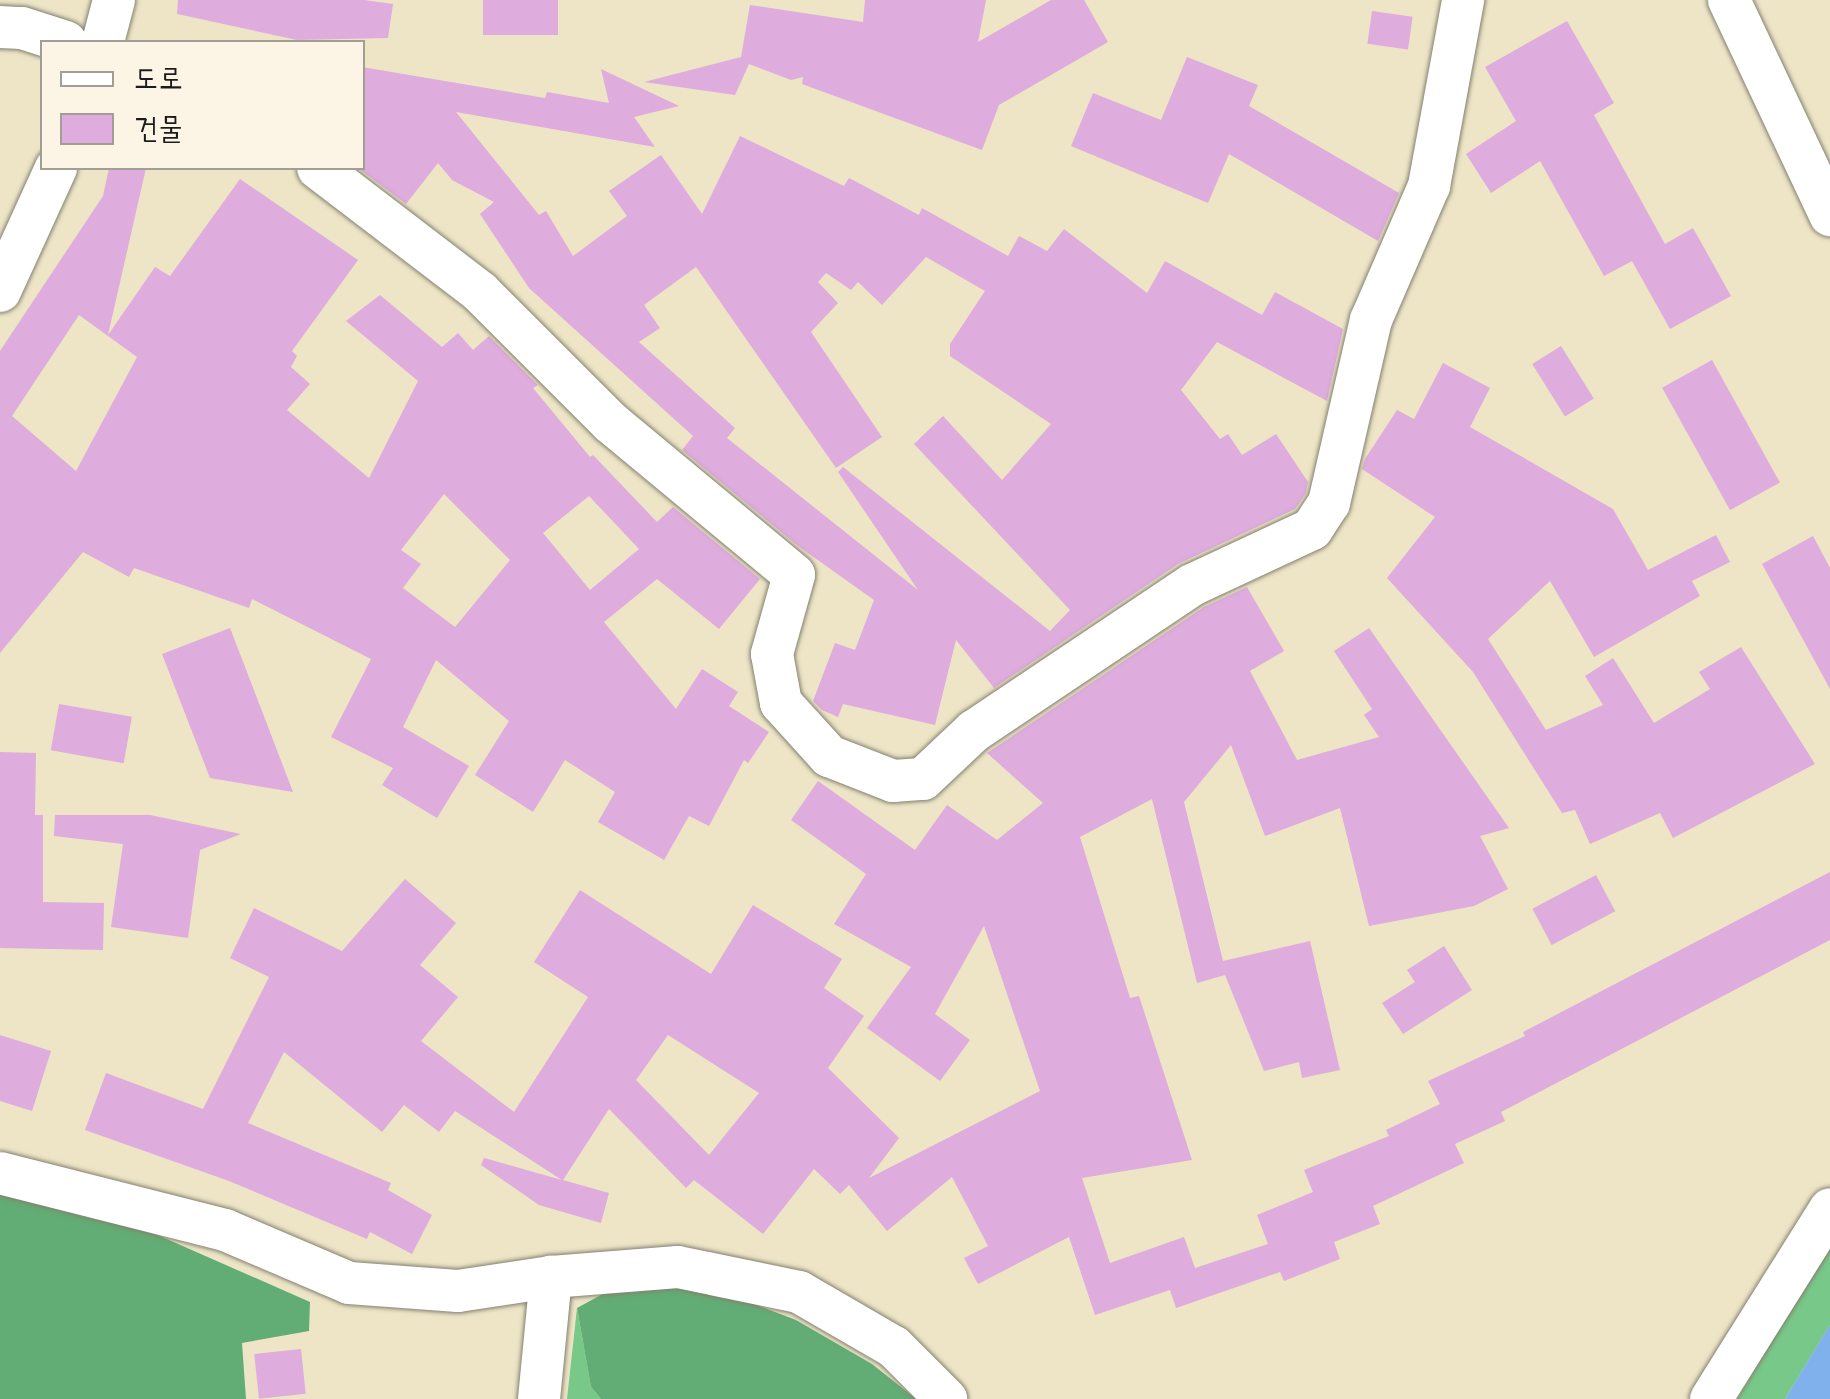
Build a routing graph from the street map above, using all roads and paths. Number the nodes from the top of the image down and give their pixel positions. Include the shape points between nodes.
1 (114, 0) edge
2 (1464, 0) edge
3 (1729, 0) edge
4 (0, 27) edge
5 (60, 40) edge
6 (104, 40) edge
7 (55, 170) edge
8 (321, 170) edge
9 (1830, 216) edge
10 (0, 291) edge
11 (0, 1173) edge
12 (1830, 1210) edge
13 (550, 1277) junction
14 (539, 1399) edge
15 (946, 1399) edge
16 (1711, 1399) edge

1 - 6 street
2 - 8 street via 1428,186 1371,320 1330,503 1312,529 1192,585 974,731 923,779 893,780 829,756 781,703 772,654 794,575 610,422 480,292
3 - 9 street
4 - 5 street
7 - 10 street
11 - 13 street via 225,1230 349,1283 458,1291
12 - 16 street
13 - 14 street
13 - 15 street via 678,1266 799,1292 894,1347

